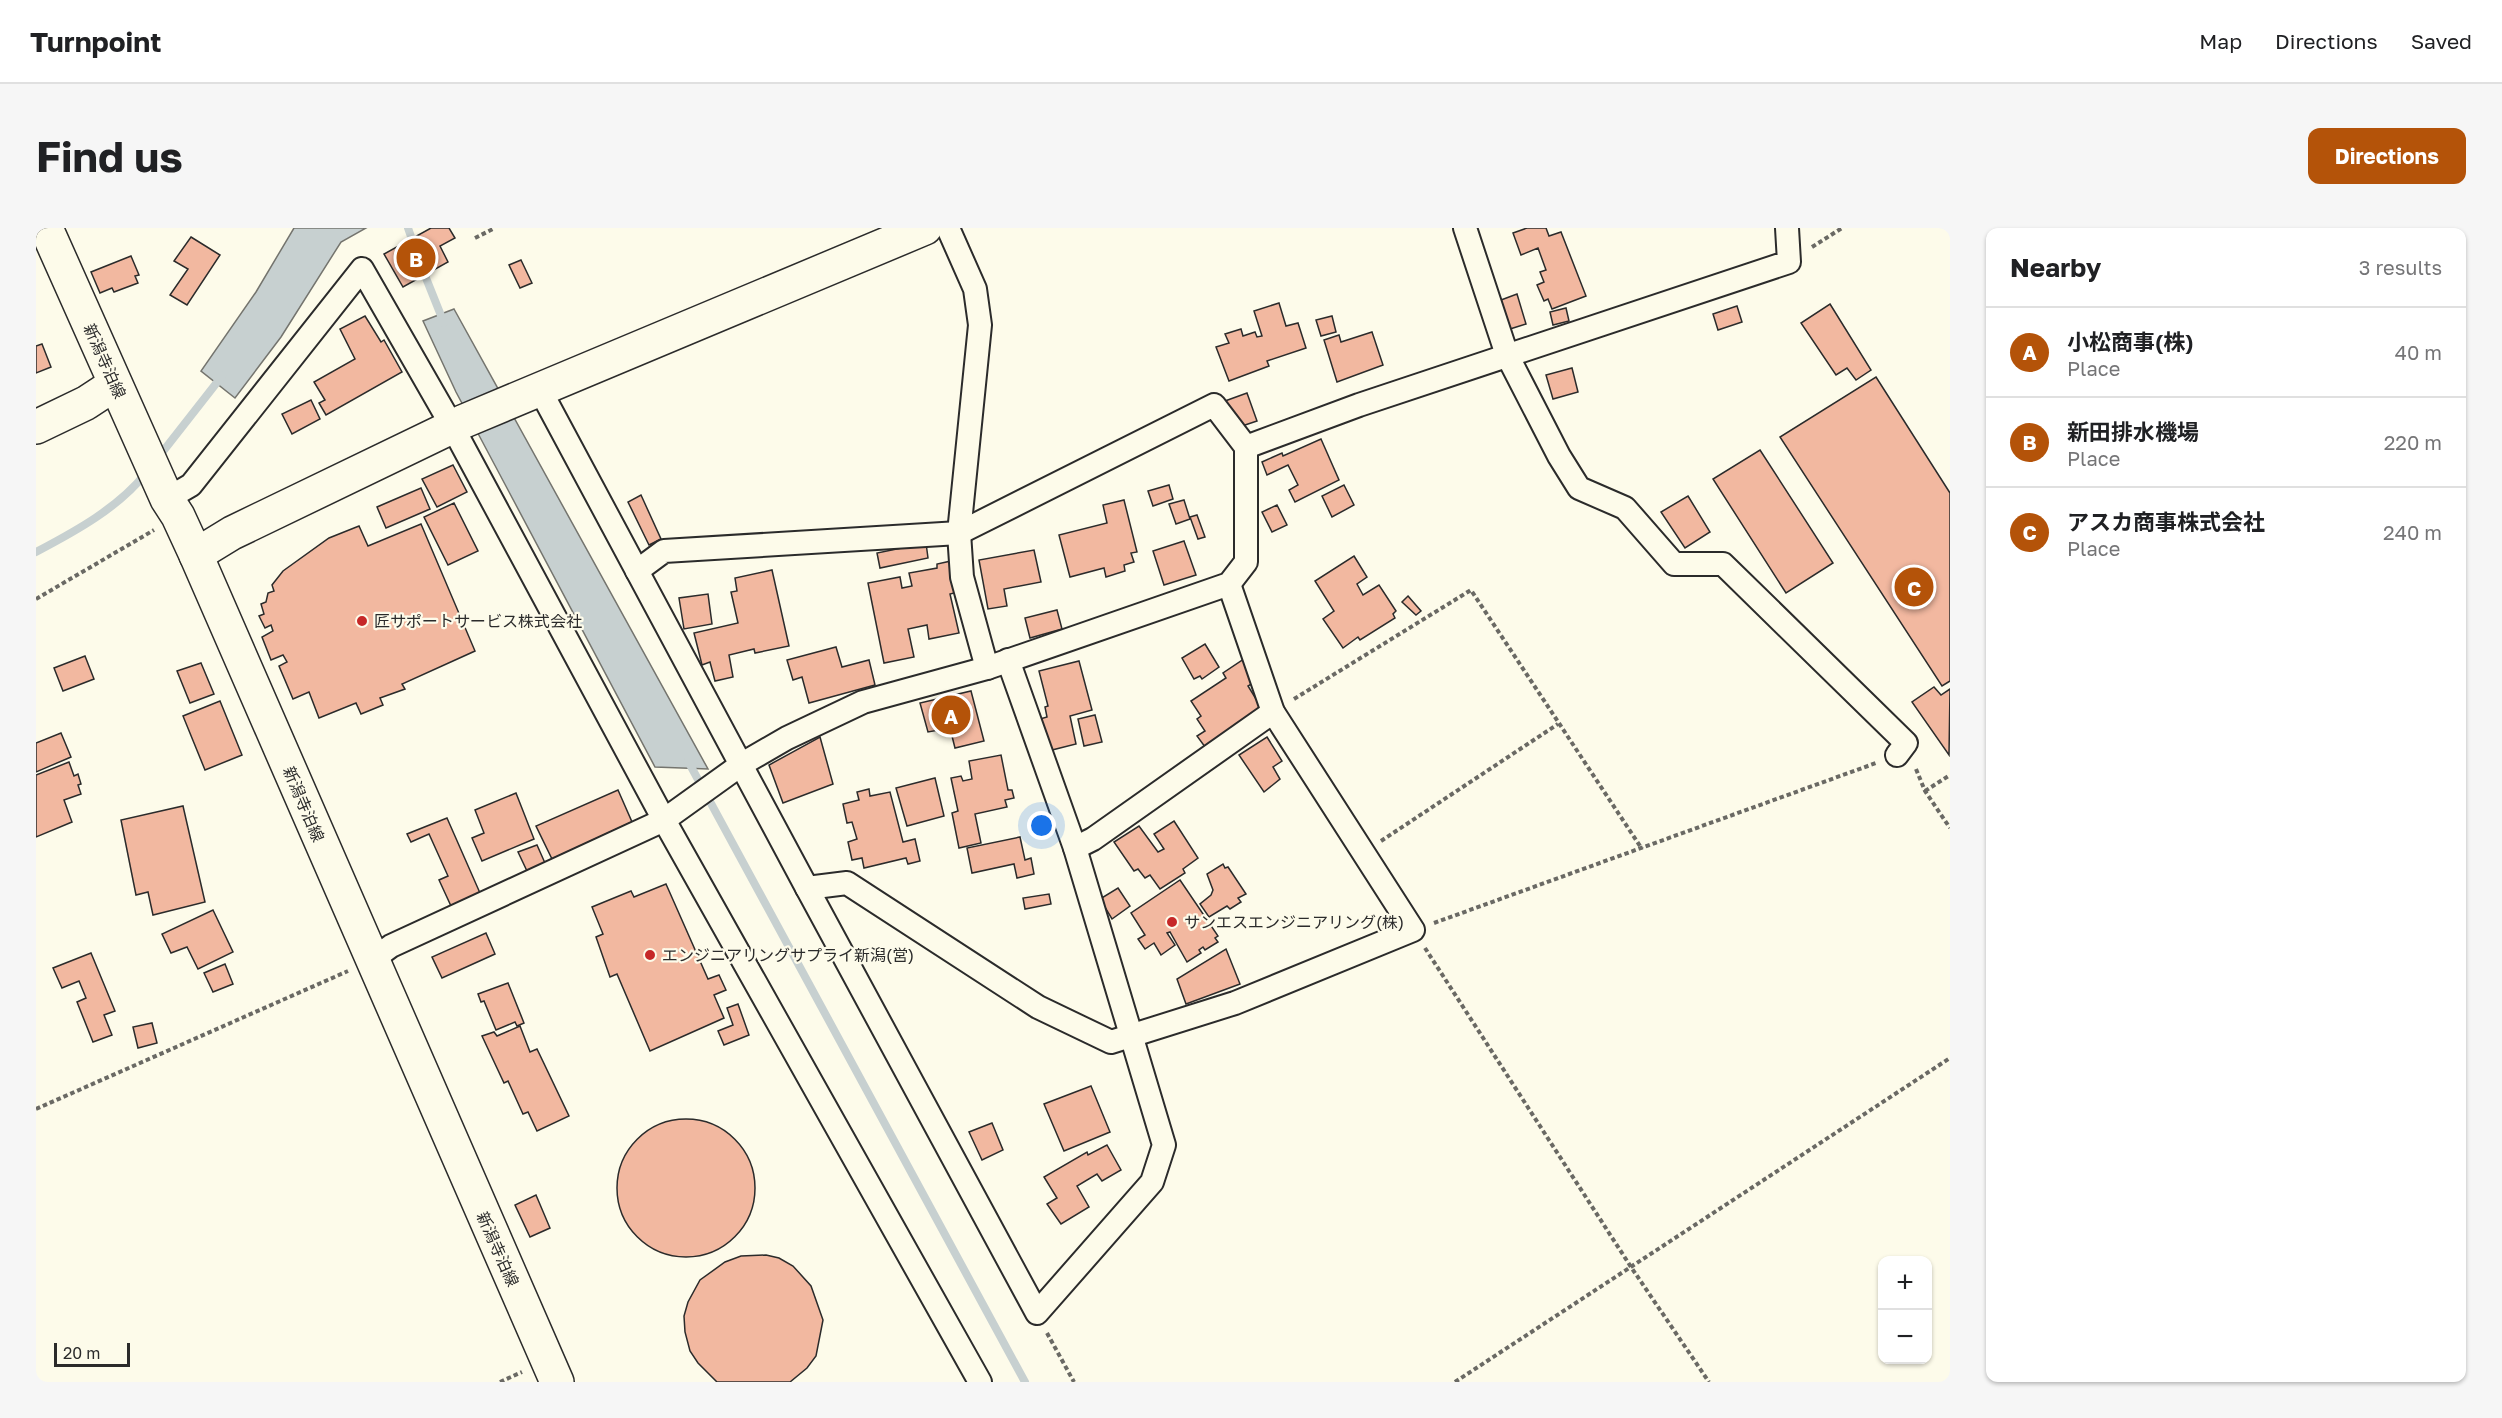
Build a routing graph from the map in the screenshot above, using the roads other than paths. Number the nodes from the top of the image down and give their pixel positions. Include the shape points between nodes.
1 (46, 228) edge
2 (925, 228) edge
3 (948, 228) edge
4 (1465, 228) edge
5 (1787, 228) edge
6 (1507, 356) junction
7 (116, 384) junction
8 (532, 391) junction
9 (457, 424) junction
10 (36, 428) edge
11 (1246, 447) junction
12 (169, 501) junction
13 (959, 533) junction
14 (196, 555) junction
15 (637, 571) junction
16 (1229, 584) junction
17 (998, 664) junction
18 (1273, 712) junction
19 (1897, 755) road end
20 (742, 764) junction
21 (671, 815) junction
22 (1075, 848) junction
23 (807, 888) junction
24 (372, 960) junction
25 (1132, 1035) junction
26 (557, 1382) edge
27 (980, 1382) edge

1 - 7 main road, 新潟寺泊線
2 - 8 main road
3 - 13 street via 975,289 980,324
4 - 6 street
5 - 6 street via 1789,262
6 - 11 street
6 - 19 street via 1579,488 1626,508 1674,564 1723,564 1906,743
7 - 10 main road
7 - 12 main road, 新潟寺泊線
8 - 9 main road
8 - 15 street
9 - 12 street via 362,269 191,485
9 - 14 main road via 232,533
9 - 21 street
11 - 13 street via 1214,405
11 - 16 street via 1246,562
12 - 14 main road, 新潟寺泊線
13 - 15 street via 664,551
13 - 17 street via 962,577
14 - 24 main road, 新潟寺泊線
15 - 20 street
16 - 17 street
16 - 18 street
17 - 20 street via 863,702
17 - 22 street
18 - 22 street via 1094,839
18 - 25 street via 1413,930 1235,1003
20 - 21 street
20 - 23 street
21 - 24 street via 391,946
21 - 27 street
22 - 25 street
23 - 25 street via 847,883 1038,1007 1112,1042
23 - 25 street via 1037,1313 1152,1182 1164,1145
24 - 26 main road, 新潟寺泊線

